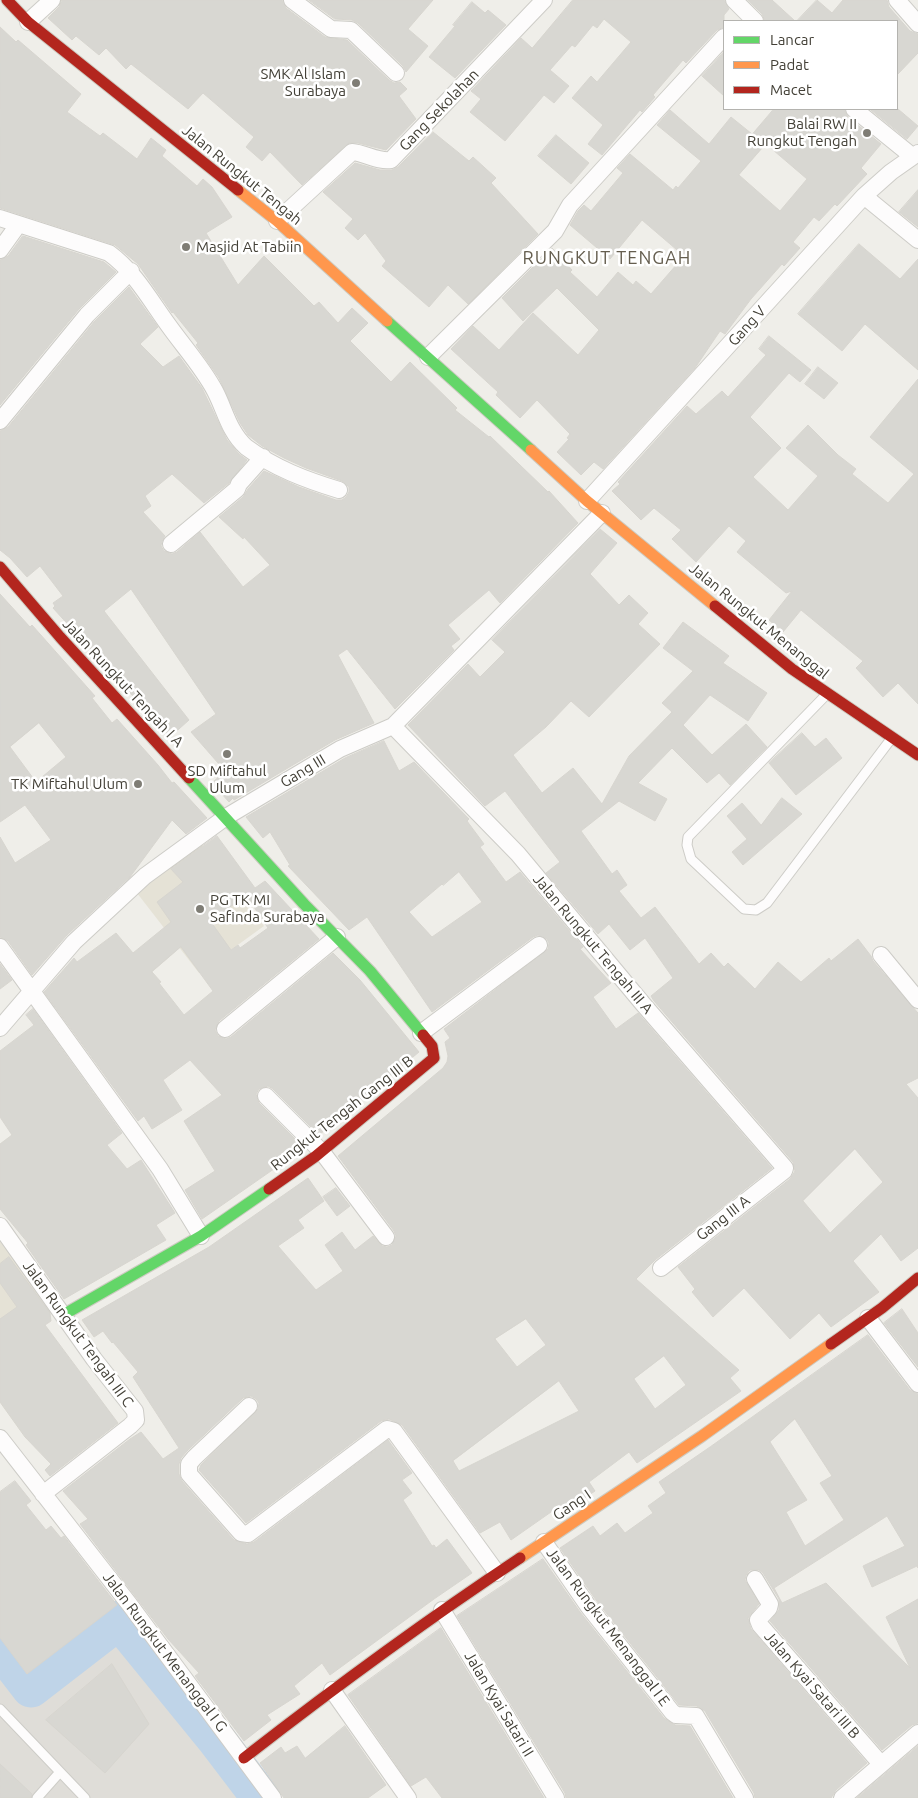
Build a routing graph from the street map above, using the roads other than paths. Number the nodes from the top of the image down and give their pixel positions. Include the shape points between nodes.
1 (6, 0) edge
2 (52, 0) edge
3 (292, 0) edge
4 (544, 0) edge
5 (734, 0) edge
6 (897, 0) edge
7 (747, 18) edge
8 (28, 22) junction
9 (918, 24) edge
10 (723, 39) edge
11 (396, 73) dead end
12 (855, 110) edge
13 (915, 154) edge
14 (864, 196) junction
15 (0, 218) edge
16 (277, 222) junction
17 (18, 224) junction
18 (918, 240) edge
19 (0, 250) edge
20 (131, 271) junction
21 (428, 357) junction
22 (0, 421) edge
23 (263, 457) junction
24 (339, 490) dead end
25 (587, 501) junction
26 (602, 513) junction
27 (171, 544) dead end
28 (0, 567) edge
29 (827, 694) junction
30 (394, 726) junction
31 (893, 737) junction
32 (918, 756) edge
33 (226, 817) junction
34 (337, 938) junction
35 (539, 945) dead end
36 (0, 947) edge
37 (881, 955) dead end
38 (32, 990) junction
39 (918, 1000) edge
40 (0, 1028) edge
41 (225, 1029) dead end
42 (421, 1033) junction
43 (266, 1096) dead end
44 (322, 1152) junction
45 (785, 1168) joint
46 (0, 1226) edge
47 (201, 1236) junction
48 (386, 1237) dead end
49 (661, 1268) dead end
50 (918, 1278) edge
51 (63, 1315) junction
52 (868, 1318) junction
53 (918, 1384) edge
54 (249, 1406) dead end
55 (0, 1438) edge
56 (43, 1494) junction
57 (544, 1542) junction
58 (497, 1574) junction
59 (755, 1579) dead end
60 (442, 1610) junction
61 (332, 1690) junction
62 (0, 1711) edge
63 (918, 1733) edge
64 (244, 1758) junction
65 (881, 1764) junction
66 (60, 1772) junction
67 (37, 1798) edge
68 (85, 1798) edge
69 (273, 1798) edge
70 (408, 1798) edge
71 (556, 1798) edge
72 (745, 1798) edge
73 (842, 1798) edge

1 - 8 street, Jalan Rungkut Tengah
2 - 8 street
3 - 11 street via 331,29 351,30
4 - 16 street, Gang Sekolahan via 391,160 352,152
5 - 7 street
6 - 9 street
8 - 16 street, Jalan Rungkut Tengah
10 - 21 street via 570,204 555,231
12 - 13 street
13 - 14 street, Gang V
14 - 18 street
14 - 25 street, Gang V
15 - 17 street
16 - 21 street, Jalan Rungkut Tengah
17 - 19 street
17 - 20 street via 109,253
20 - 22 street via 87,315
20 - 23 street via 205,374 234,434
21 - 25 street, Jalan Rungkut Tengah
23 - 24 street via 297,477
23 - 27 street via 237,489
25 - 26 street, Jalan Rungkut Menanggal
26 - 29 street, Jalan Rungkut Menanggal
26 - 30 street, Gang III
28 - 33 street, Jalan Rungkut Tengah I A
29 - 31 street, Jalan Rungkut Menanggal
29 - 31 lane via 688,836 691,859 744,909 756,910 767,903
30 - 33 street, Gang III via 340,750
30 - 45 street, Jalan Rungkut Tengah III A via 518,854
31 - 32 street, Jalan Rungkut Menanggal
33 - 34 street, Rungkut Tengah Gang III B
33 - 38 street, Gang III via 145,876 74,942
34 - 41 street
34 - 42 street, Rungkut Tengah Gang III B via 370,971
35 - 42 street
36 - 38 street
37 - 39 street
38 - 40 street, Gang III
38 - 47 street via 160,1169
42 - 44 street, Rungkut Tengah Gang III B via 432,1046 434,1058
43 - 44 street
44 - 47 street, Rungkut Tengah Gang III B
44 - 48 street
45 - 49 street, Gang III A
46 - 51 street, Jalan Rungkut Tengah III C
47 - 51 street, Rungkut Tengah Gang III B
50 - 52 street, Gang I
51 - 56 street, Jalan Rungkut Tengah III C via 135,1411 136,1420
52 - 53 street
52 - 57 street, Gang I via 702,1436
54 - 58 street via 189,1464 189,1474 241,1533 248,1534 387,1429 394,1431
55 - 56 street, Jalan Rungkut Menanggal I G
56 - 64 street, Jalan Rungkut Menanggal I G
57 - 58 street, Gang I
57 - 72 street, Jalan Rungkut Menanggal I E via 588,1606 672,1712 696,1716
58 - 60 street, Gang I
59 - 65 street, Jalan Kyai Satari III B via 770,1604 758,1620 760,1624
60 - 61 street, Gang I
60 - 71 street, Jalan Kyai Satari II
61 - 64 street, Gang I
61 - 70 street
62 - 66 lane
63 - 65 street
64 - 69 street, Jalan Rungkut Menanggal I G
65 - 73 street
66 - 67 lane
66 - 68 lane

